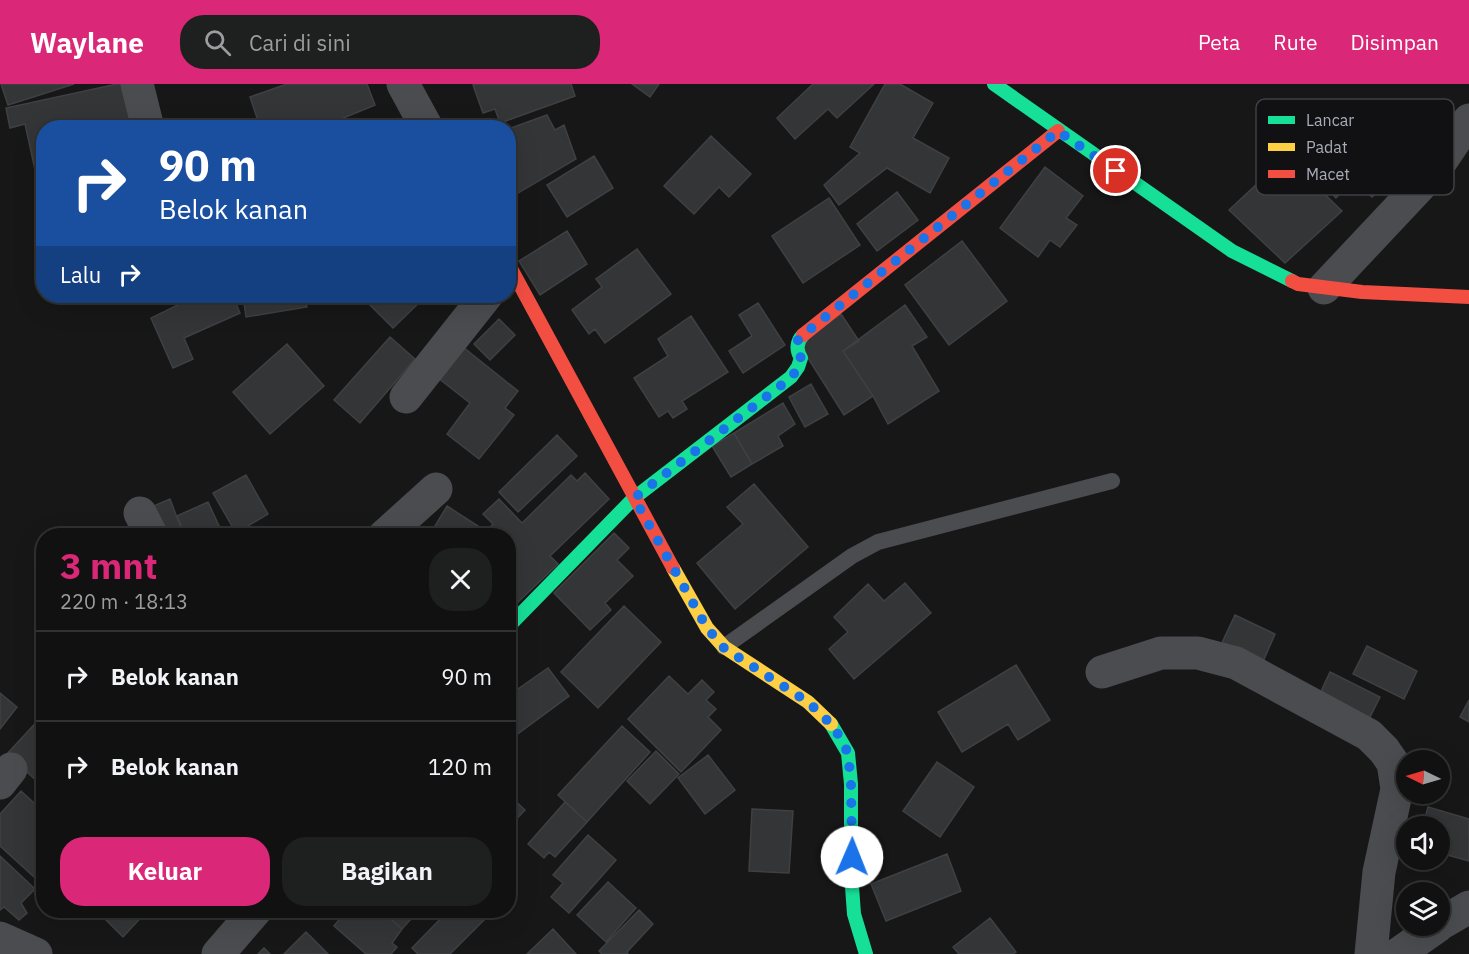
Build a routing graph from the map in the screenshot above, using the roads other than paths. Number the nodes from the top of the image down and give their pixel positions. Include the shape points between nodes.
1 (137, 84) edge
2 (403, 84) edge
3 (994, 84) edge
4 (146, 120) edge
5 (423, 120) edge
6 (1469, 120) edge
7 (1058, 131) junction
8 (1454, 142) edge
9 (1411, 195) edge
10 (516, 278) edge
11 (1324, 288) junction
12 (1469, 297) edge
13 (480, 303) edge
14 (406, 397) dead end
15 (1112, 481) dead end
16 (436, 489) dead end
17 (634, 498) junction
18 (393, 528) edge
19 (516, 619) edge
20 (724, 648) junction
21 (1102, 672) dead end
22 (1469, 907) edge
23 (249, 918) edge
24 (1450, 918) edge
25 (1423, 936) edge
26 (0, 938) edge
27 (36, 954) edge
28 (218, 954) edge
29 (866, 954) edge
30 (1371, 954) edge
31 (1398, 954) edge

1 - 4 street
2 - 5 street
3 - 7 street
6 - 8 street
7 - 11 street via 1232,251 1298,284
7 - 17 street via 803,335 798,340 800,364 792,377
9 - 11 street
10 - 17 street
11 - 12 street
13 - 14 street
15 - 20 lane via 878,542 852,556
16 - 18 street
17 - 19 street
17 - 20 street via 707,628
20 - 29 street via 808,702 834,727 848,753 854,914
21 - 30 street via 1161,653 1198,653 1236,663 1369,735 1384,750 1393,763 1397,789 1380,872
22 - 24 street
23 - 28 street
25 - 31 street
26 - 27 street

